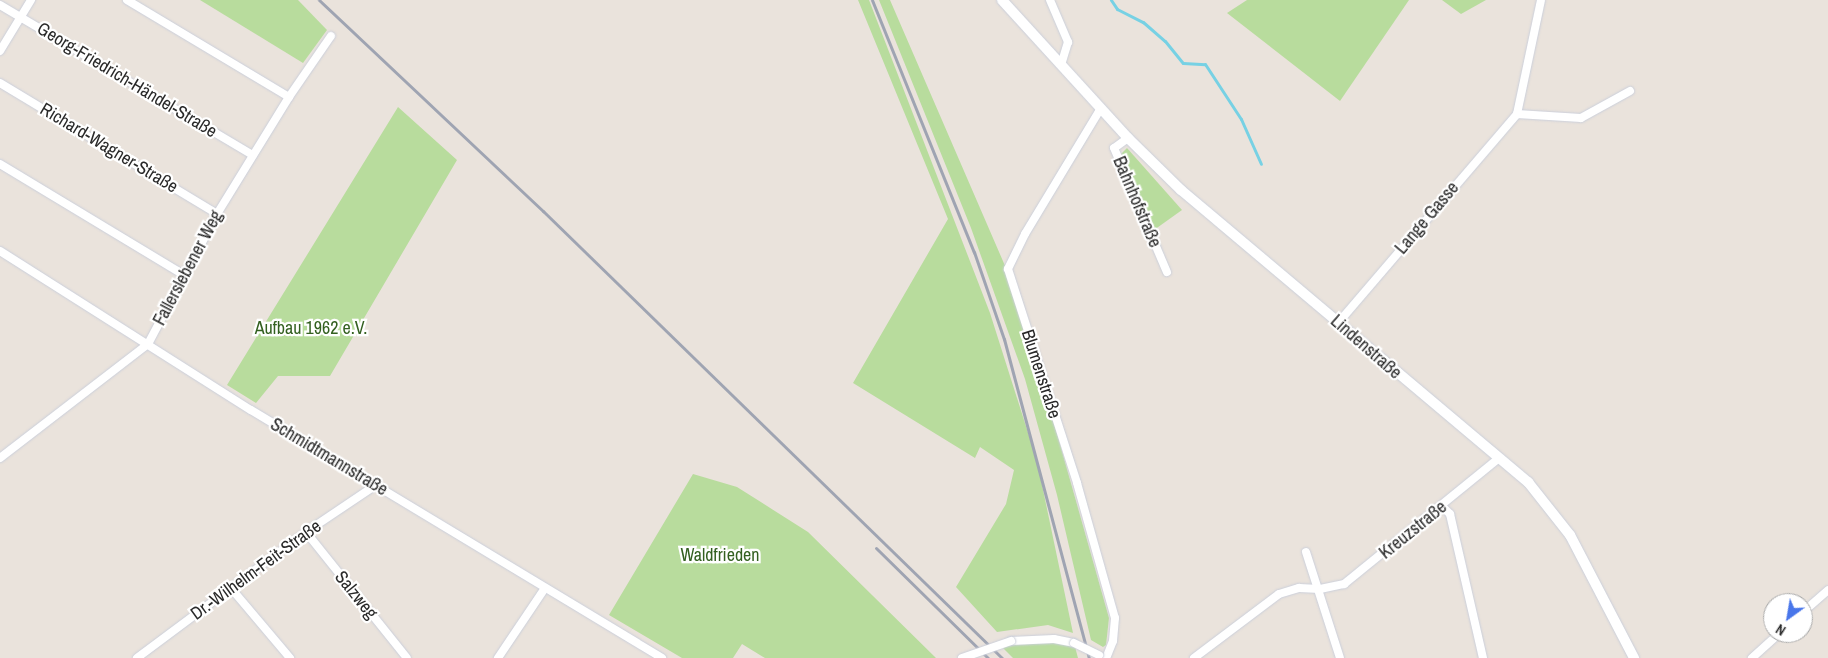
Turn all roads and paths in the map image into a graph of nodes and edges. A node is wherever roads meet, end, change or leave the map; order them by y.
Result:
1 (32, 0) edge
2 (127, 0) edge
3 (1002, 0) edge
4 (1050, 0) edge
5 (1541, 0) edge
6 (0, 5) edge
7 (21, 17) junction
8 (331, 36) dead end
9 (0, 51) edge
10 (1062, 62) junction
11 (0, 83) edge
12 (1630, 91) dead end
13 (289, 97) junction
14 (1101, 108) junction
15 (1517, 114) junction
16 (1128, 138) junction
17 (253, 155) junction
18 (0, 164) edge
19 (217, 214) junction
20 (0, 250) edge
21 (1168, 272) dead end
22 (182, 274) junction
23 (1338, 323) junction
24 (148, 344) junction
25 (0, 458) edge
26 (1499, 458) junction
27 (376, 485) junction
28 (1443, 506) junction
29 (306, 532) junction
30 (1306, 552) dead end
31 (230, 587) junction
32 (545, 588) junction
33 (1320, 589) junction
34 (1828, 590) edge
35 (1813, 603) edge
36 (1769, 643) edge
37 (1103, 657) edge
38 (137, 658) edge
39 (290, 658) edge
40 (407, 658) edge
41 (498, 658) edge
42 (662, 658) edge
43 (962, 658) edge
44 (1194, 658) edge
45 (1340, 658) edge
46 (1483, 658) edge
47 (1634, 658) edge
48 (1752, 658) edge

1 - 7 street
2 - 13 street
3 - 10 street, Lindenstraße
4 - 10 street
5 - 15 street, Lange Gasse
6 - 7 street, Georg-Friedrich-Händel-Straße
7 - 9 street
7 - 17 street, Georg-Friedrich-Händel-Straße
8 - 13 street, Fallerslebener Weg
10 - 14 street, Lindenstraße
11 - 19 street, Richard-Wagner-Straße
12 - 15 street
13 - 17 street, Fallerslebener Weg
14 - 16 street, Lindenstraße
14 - 37 street, Blumenstraße
15 - 23 street, Lange Gasse
16 - 21 street, Bahnhofstraße
16 - 23 street, Lindenstraße
17 - 19 street, Fallerslebener Weg
18 - 22 street
19 - 22 street, Fallerslebener Weg
20 - 24 street, Schmidtmannstraße
22 - 24 street, Fallerslebener Weg
23 - 26 street, Lindenstraße
24 - 25 street, Fallerslebener Weg
24 - 27 street, Schmidtmannstraße
26 - 28 street, Kreuzstraße
26 - 47 street, Lindenstraße
27 - 29 street, Dr.-Wilhelm-Feit-Straße
27 - 32 street, Schmidtmannstraße
28 - 33 street, Kreuzstraße
28 - 46 street
29 - 31 street, Dr.-Wilhelm-Feit-Straße
29 - 40 street, Salzweg
30 - 33 street
31 - 38 street, Dr.-Wilhelm-Feit-Straße
31 - 39 street
32 - 41 street
32 - 42 street, Schmidtmannstraße
33 - 44 street, Kreuzstraße
33 - 45 street
34 - 35 street
36 - 48 street
37 - 43 street, bridge

